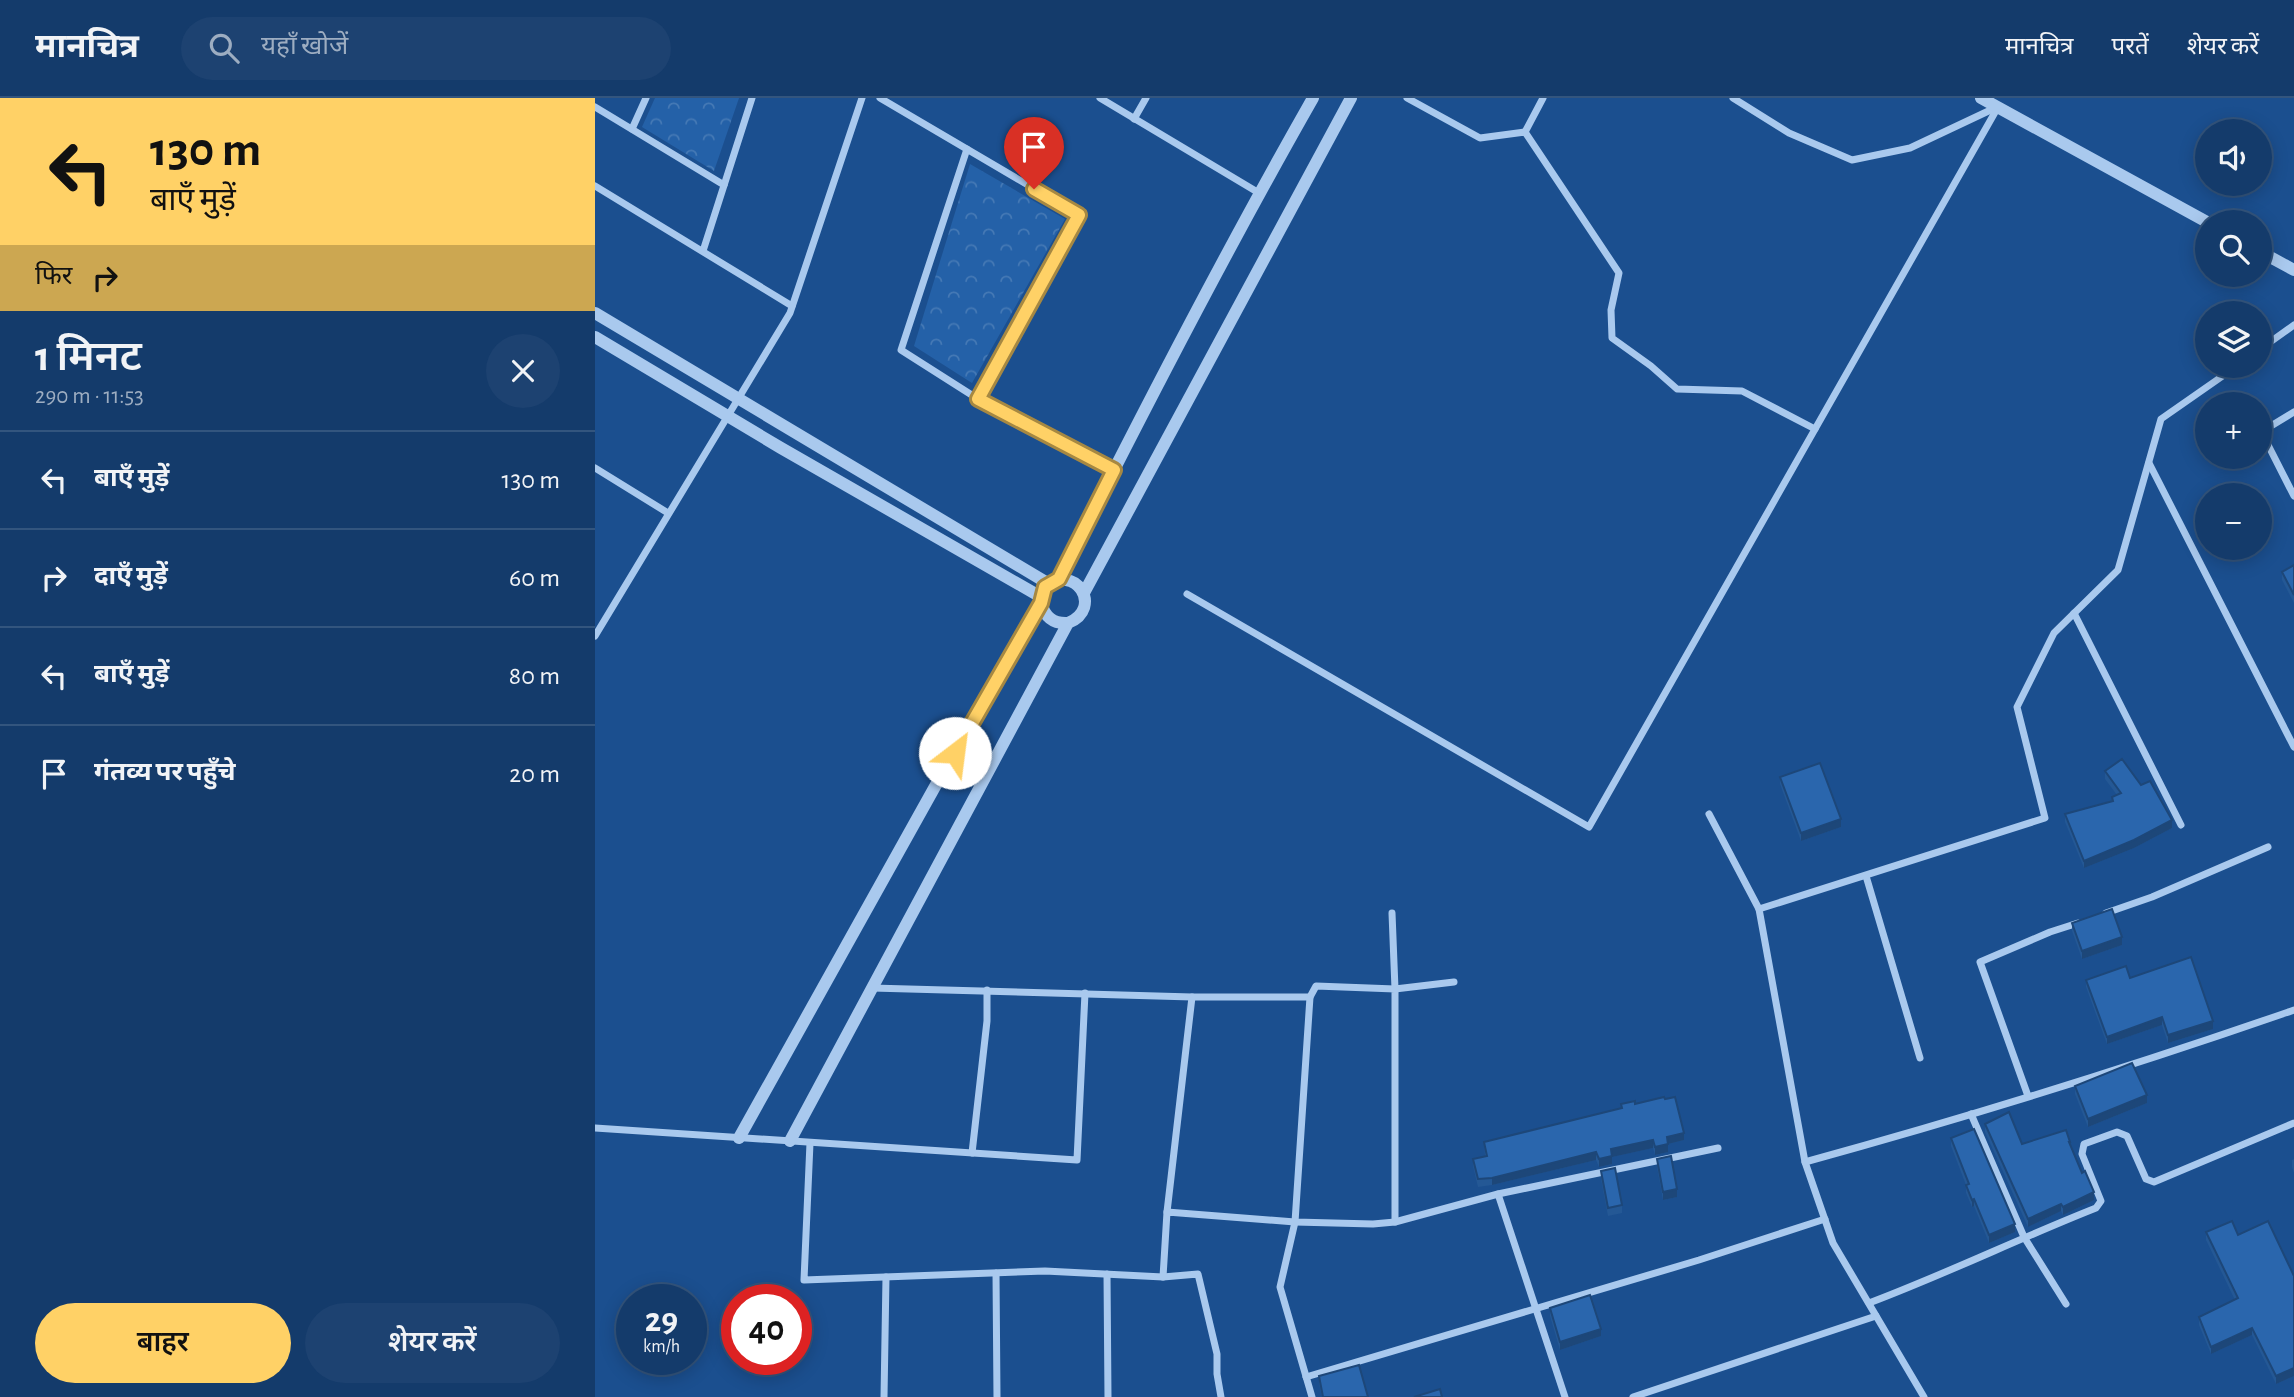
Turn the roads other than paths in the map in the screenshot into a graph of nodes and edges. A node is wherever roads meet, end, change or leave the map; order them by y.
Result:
1 (646, 98) edge
2 (752, 98) edge
3 (862, 98) edge
4 (880, 98) edge
5 (1100, 98) edge
6 (1146, 98) edge
7 (1313, 98) edge
8 (1351, 98) edge
9 (1407, 98) edge
10 (1543, 98) edge
11 (1733, 98) edge
12 (1982, 98) edge
13 (595, 107) edge
14 (1998, 107) junction
15 (1135, 118) junction
16 (632, 129) junction
17 (1525, 132) junction
18 (967, 149) junction
19 (724, 185) junction
20 (595, 186) edge
21 (1259, 193) junction
22 (2195, 215) edge
23 (703, 251) junction
24 (2272, 258) edge
25 (2294, 270) edge
26 (792, 306) junction
27 (595, 313) edge
28 (2294, 325) edge
29 (595, 337) edge
30 (2272, 341) edge
31 (2220, 378) edge
32 (737, 399) junction
33 (978, 399) junction
34 (2294, 412) edge
35 (727, 416) junction
36 (1815, 429) junction
37 (2148, 462) junction
38 (598, 470) edge
39 (1114, 470) junction
40 (595, 480) edge
41 (2294, 496) edge
42 (669, 513) junction
43 (1054, 582) junction
44 (1084, 593) junction
45 (1187, 594) dead end
46 (1041, 600) junction
47 (2074, 613) junction
48 (1068, 623) junction
49 (595, 636) edge
50 (2294, 747) edge
51 (1709, 814) dead end
52 (2182, 825) dead end
53 (2268, 847) dead end
54 (1866, 876) junction
55 (1759, 909) junction
56 (1392, 913) dead end
57 (2101, 915) edge
58 (2089, 919) edge
59 (1454, 982) dead end
60 (871, 988) junction
61 (1395, 989) junction
62 (987, 990) junction
63 (1085, 993) junction
64 (1310, 997) junction
65 (1192, 998) junction
66 (2294, 1010) edge
67 (1920, 1058) dead end
68 (2028, 1096) junction
69 (1971, 1114) junction
70 (2294, 1123) edge
71 (595, 1128) edge
72 (739, 1138) junction
73 (790, 1141) junction
74 (810, 1143) junction
75 (1719, 1148) dead end
76 (972, 1153) junction
77 (1805, 1162) junction
78 (1498, 1194) junction
79 (1167, 1212) junction
80 (1825, 1219) junction
81 (1295, 1222) junction
82 (1395, 1222) junction
83 (2024, 1237) junction
84 (996, 1273) junction
85 (1107, 1274) junction
86 (885, 1277) junction
87 (1163, 1277) junction
88 (1869, 1303) junction
89 (2066, 1304) dead end
90 (1534, 1310) junction
91 (1877, 1316) junction
92 (1306, 1377) junction
93 (884, 1397) edge
94 (997, 1397) edge
95 (1108, 1397) edge
96 (1221, 1397) edge
97 (1312, 1397) edge
98 (1565, 1397) edge
99 (1633, 1397) edge
100 (1924, 1397) edge

1 - 16 street
2 - 19 street
3 - 26 street
4 - 18 street
5 - 15 street
6 - 15 street
7 - 21 street
8 - 44 street
9 - 17 street
10 - 17 street
11 - 14 street
12 - 14 street
13 - 16 street
14 - 22 street
14 - 36 street
15 - 21 street
16 - 19 street
17 - 36 street
18 - 33 street
18 - 33 street
19 - 23 street
20 - 23 street
21 - 39 street
23 - 26 street
24 - 25 street
26 - 32 street
27 - 32 street
28 - 30 street
29 - 35 street
31 - 37 street
32 - 35 street
32 - 43 street
33 - 39 street
34 - 41 street
35 - 42 street
35 - 46 street
36 - 45 street
37 - 47 street
37 - 50 street
38 - 40 street
38 - 42 street
39 - 43 street
42 - 49 street
43 - 44 street
43 - 46 street
44 - 48 street
46 - 48 street
46 - 72 street
47 - 52 street
47 - 54 street
48 - 60 street
51 - 55 street
53 - 57 street
54 - 55 street
54 - 67 street
55 - 77 street
56 - 61 street
58 - 68 street
59 - 61 street
60 - 62 street
60 - 73 street
61 - 64 street
61 - 82 street
62 - 63 street
62 - 76 street
63 - 65 street
63 - 76 street
64 - 65 street
64 - 81 street
65 - 79 street
66 - 68 street
68 - 69 street
69 - 77 street
69 - 83 street
70 - 83 street
71 - 72 street
72 - 73 street
73 - 74 street
74 - 76 street
74 - 86 street
75 - 78 street
77 - 80 street
78 - 82 street
78 - 90 street
79 - 81 street
79 - 87 street
80 - 88 street
80 - 90 street
81 - 82 street
81 - 92 street
83 - 88 street
83 - 89 street
84 - 85 street
84 - 86 street
84 - 94 street
85 - 87 street
85 - 95 street
86 - 93 street
87 - 96 street
88 - 91 street
90 - 92 street
90 - 98 street
91 - 99 street
91 - 100 street
92 - 97 street

